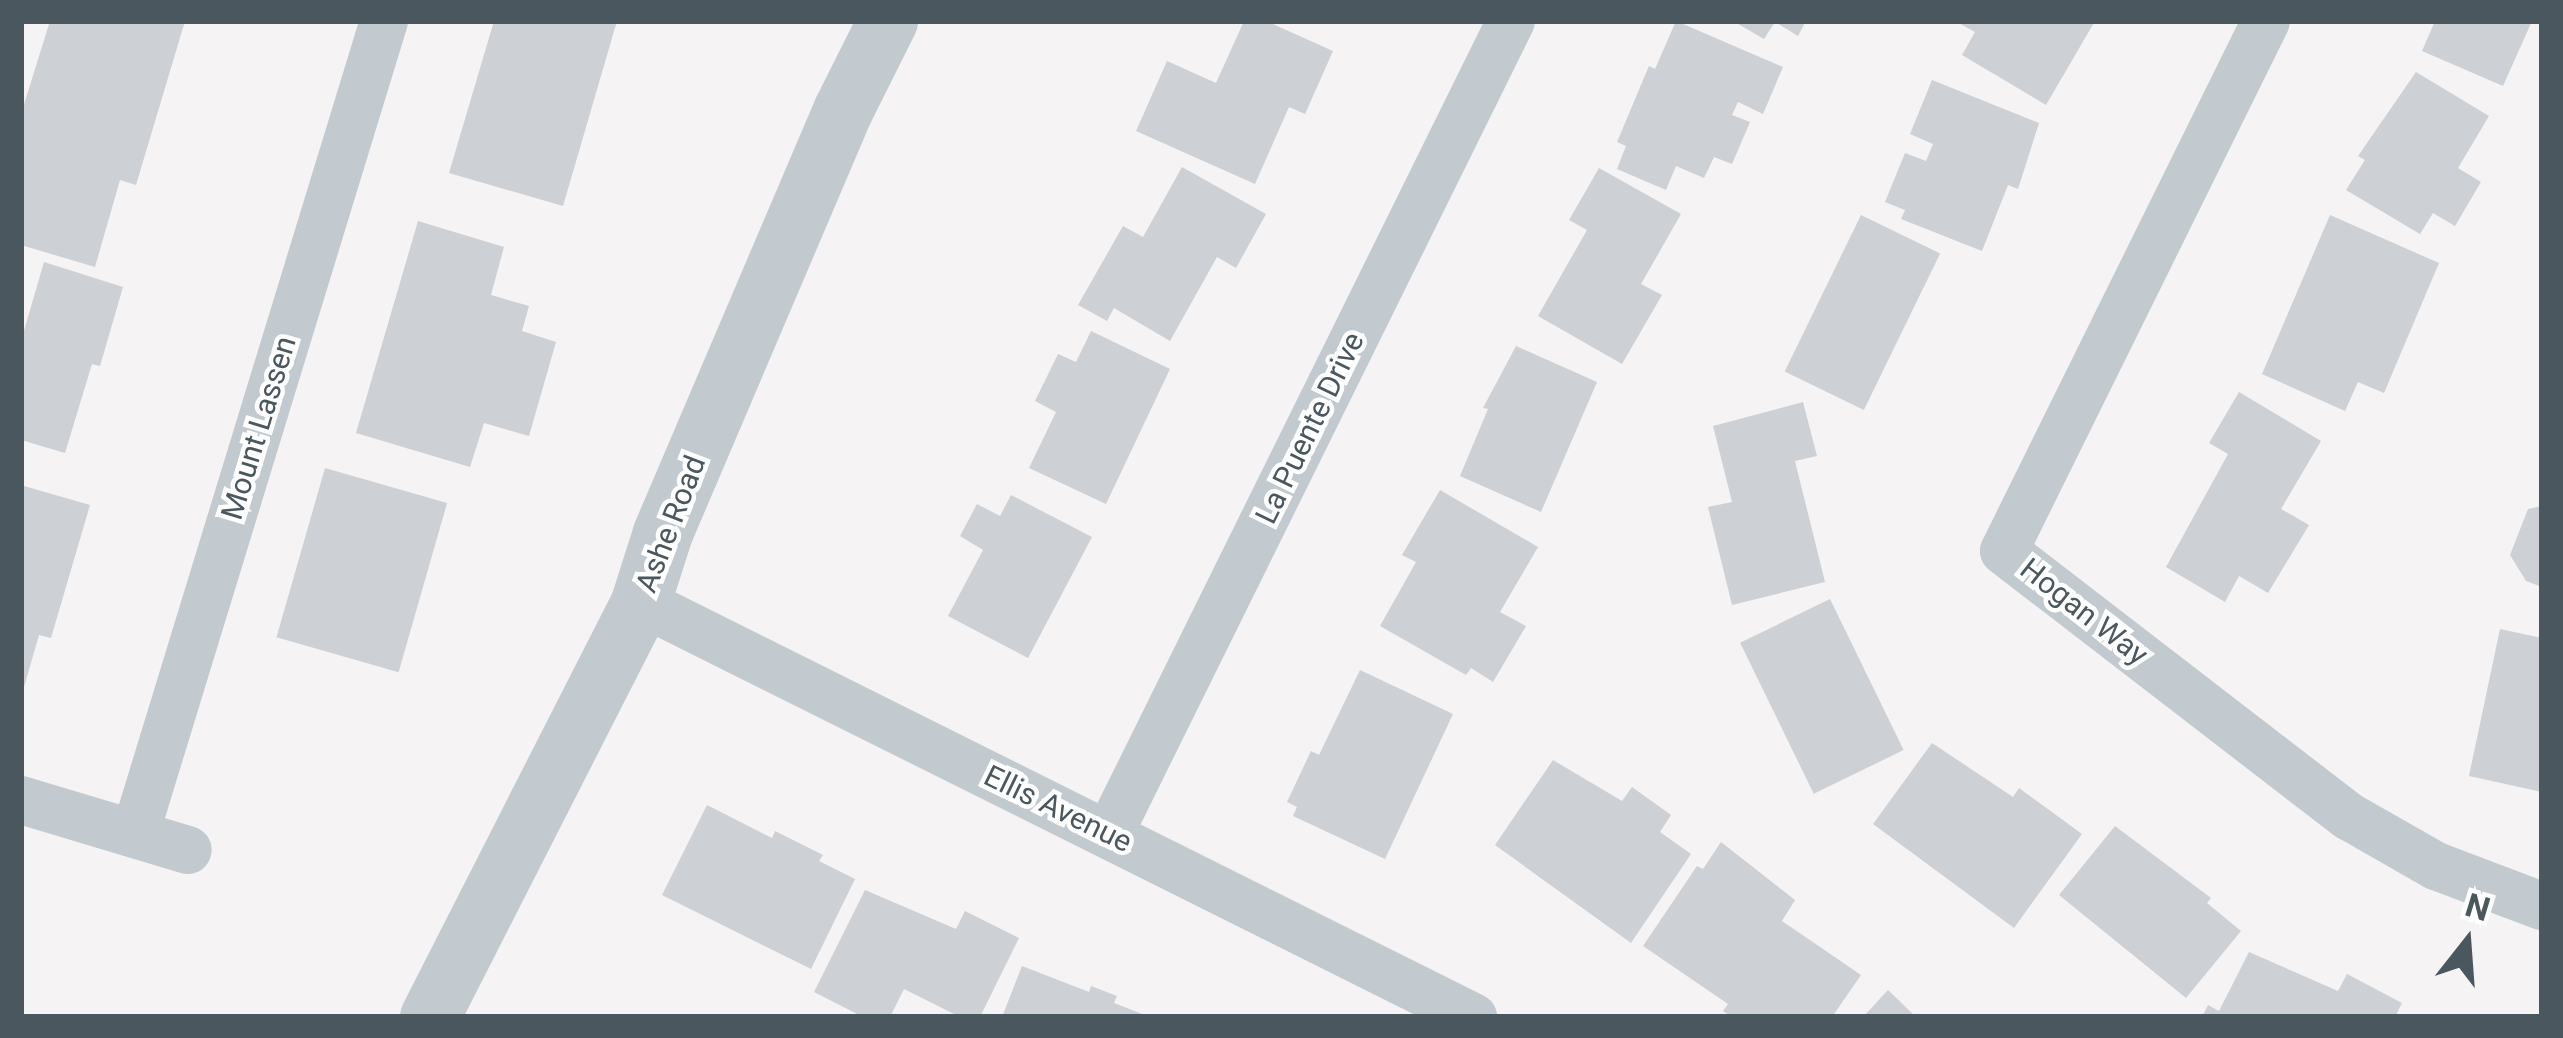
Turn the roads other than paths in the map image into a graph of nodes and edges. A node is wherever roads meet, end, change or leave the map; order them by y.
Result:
1 (384, 21) edge
2 (888, 21) edge
3 (1511, 21) edge
4 (2266, 21) edge
5 (641, 602) junction
6 (21, 800) edge
7 (135, 834) junction
8 (1109, 834) junction
9 (188, 850) dead end
10 (2542, 906) edge
11 (430, 1017) edge
12 (1473, 1017) edge

1 - 7 street, Mount Lassen
2 - 5 street, Ashe Road
3 - 8 street, La Puente Drive
4 - 10 street, Hogan Way
5 - 8 street, Ellis Avenue
5 - 11 street, Ashe Road
6 - 7 street
7 - 9 street
8 - 12 street, Ellis Avenue

